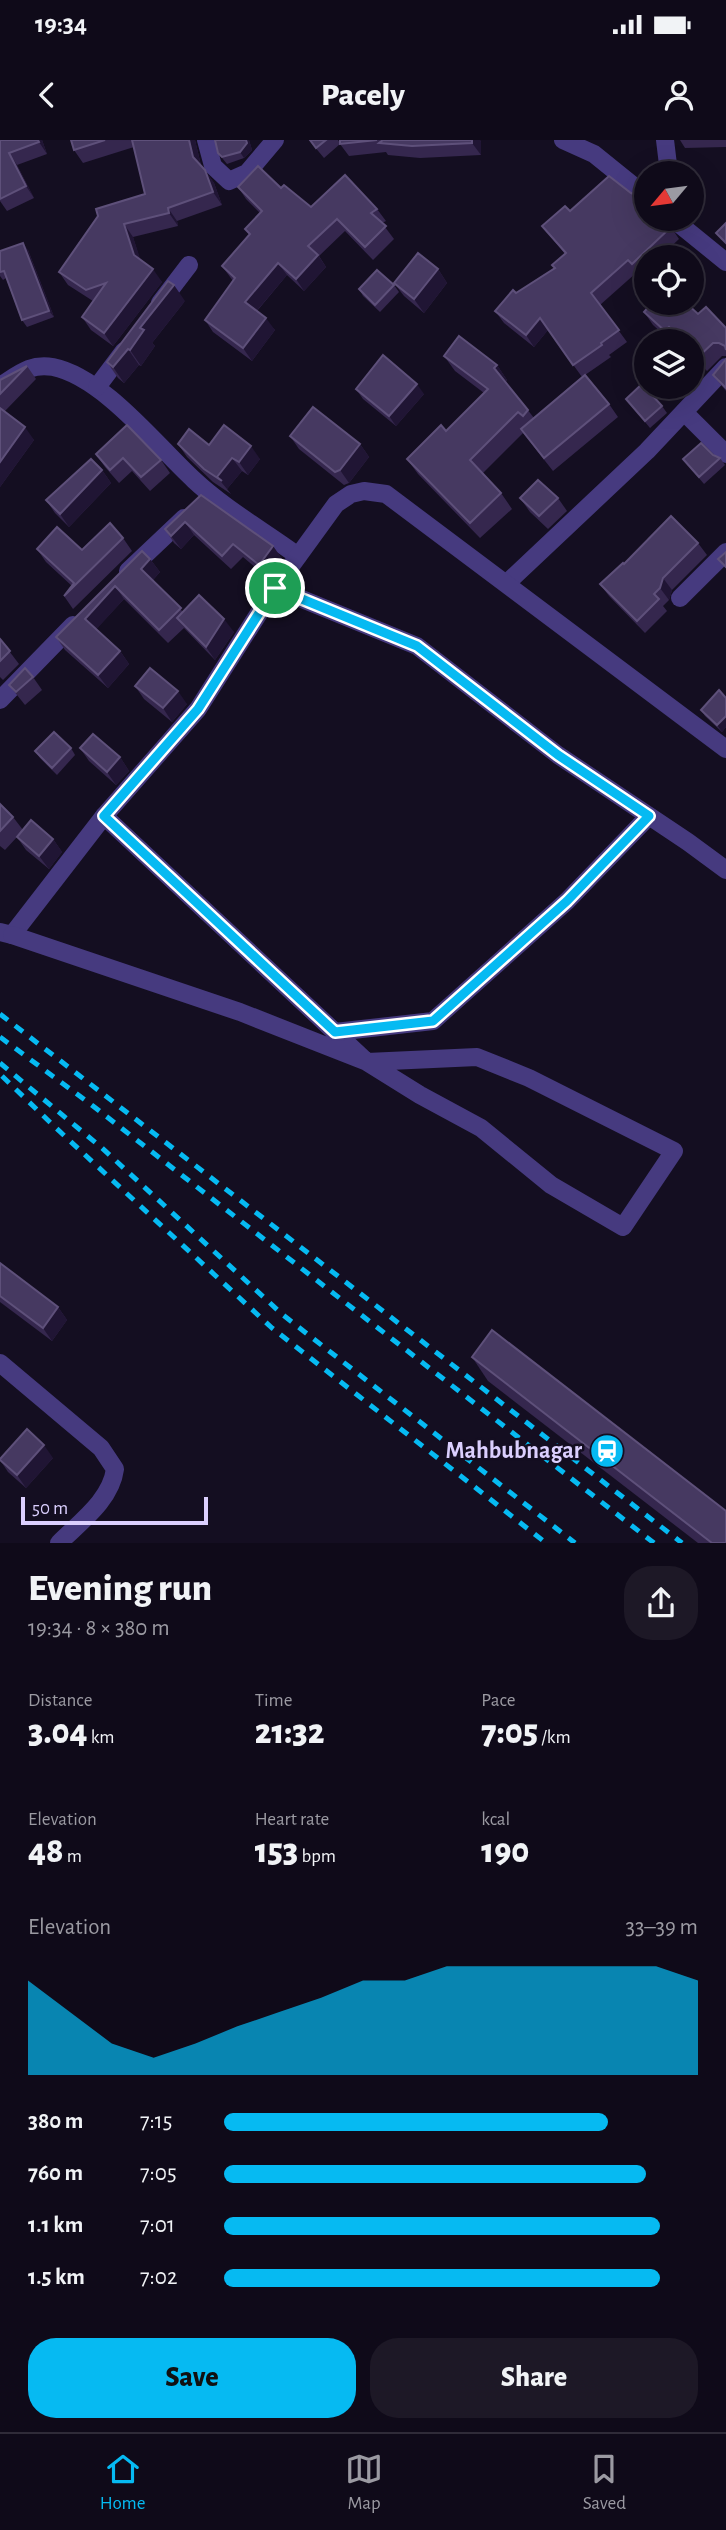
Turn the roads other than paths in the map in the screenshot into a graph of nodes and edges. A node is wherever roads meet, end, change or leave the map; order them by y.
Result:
1 (206, 140) edge
2 (275, 140) edge
3 (564, 140) edge
4 (665, 140) edge
5 (668, 161) edge
6 (634, 186) edge
7 (689, 231) edge
8 (726, 262) edge
9 (189, 265) dead end
10 (726, 367) edge
11 (0, 386) edge
12 (97, 387) junction
13 (684, 412) junction
14 (726, 454) edge
15 (210, 494) junction
16 (726, 552) edge
17 (298, 556) junction
18 (507, 583) junction
19 (111, 587) edge
20 (275, 588) junction
21 (680, 598) dead end
22 (83, 615) edge
23 (0, 700) edge
24 (726, 749) edge
25 (104, 816) junction
26 (649, 816) junction
27 (726, 870) edge
28 (6, 934) edge
29 (335, 1032) junction
30 (367, 1062) junction
31 (0, 1363) edge
32 (59, 1543) edge

1 - 2 street
3 - 6 street
4 - 5 street
7 - 8 street
9 - 12 street
10 - 13 street
11 - 12 street
12 - 15 street
13 - 14 street
13 - 18 street
15 - 17 street
15 - 19 street
16 - 21 street
17 - 18 street
17 - 20 street
18 - 24 street
20 - 25 street
20 - 26 street
22 - 23 street
25 - 28 street
25 - 29 street
26 - 27 street
26 - 29 street
28 - 30 street
29 - 30 street
30 - 30 street
31 - 32 street

